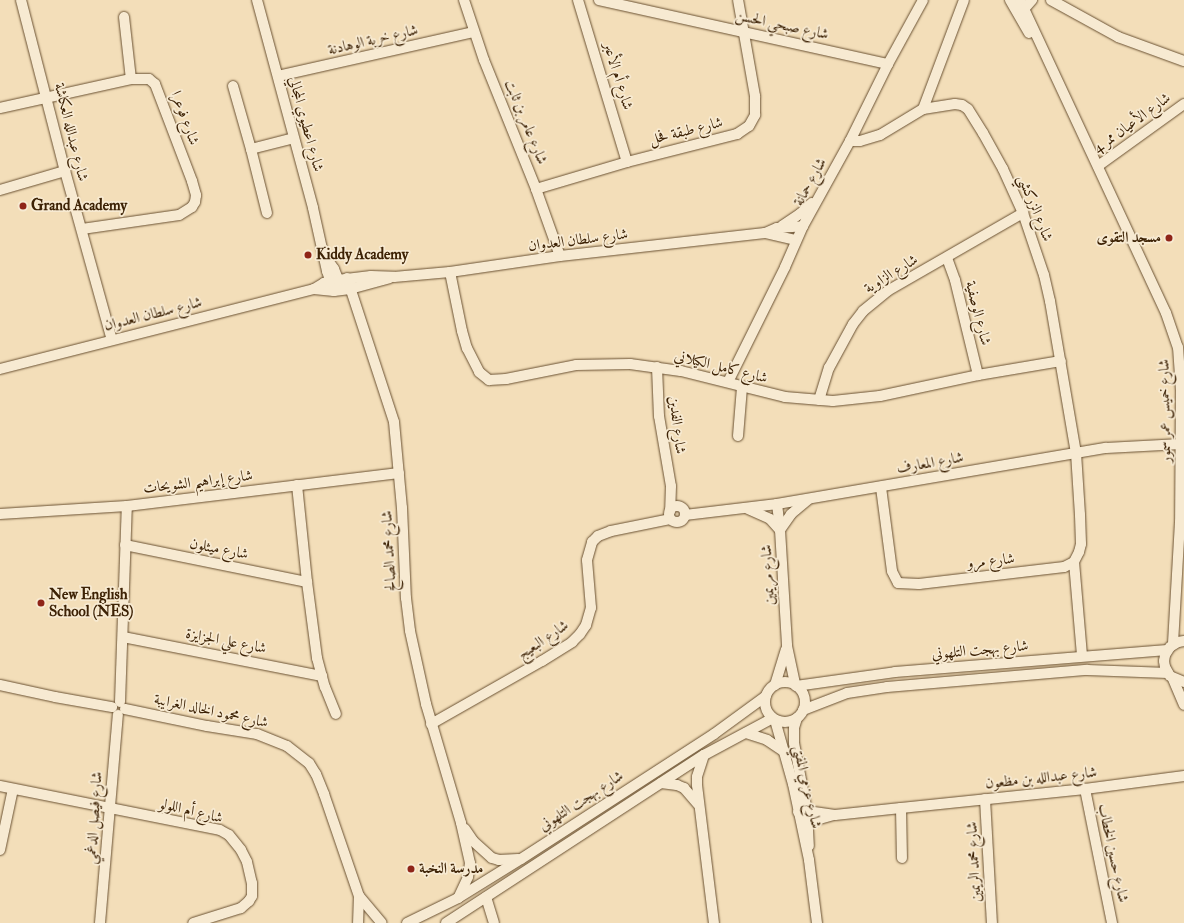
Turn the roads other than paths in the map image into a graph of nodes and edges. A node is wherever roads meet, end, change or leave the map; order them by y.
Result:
1 (21, 0) edge
2 (257, 0) edge
3 (464, 0) edge
4 (578, 0) edge
5 (599, 0) edge
6 (738, 0) edge
7 (923, 0) edge
8 (964, 0) edge
9 (1010, 0) edge
10 (1032, 0) edge
11 (1051, 0) edge
12 (1022, 4) edge
13 (124, 17) dead end
14 (474, 32) junction
15 (744, 32) junction
16 (1184, 61) edge
17 (1047, 62) junction
18 (888, 64) junction
19 (278, 76) junction
20 (131, 79) junction
21 (233, 86) dead end
22 (47, 98) junction
23 (1184, 104) edge
24 (0, 108) edge
25 (923, 109) junction
26 (294, 138) junction
27 (850, 141) junction
28 (251, 149) junction
29 (627, 162) junction
30 (1098, 166) junction
31 (65, 172) junction
32 (536, 189) junction
33 (0, 190) edge
34 (818, 198) junction
35 (267, 213) dead end
36 (1023, 213) junction
37 (803, 226) junction
38 (777, 228) junction
39 (82, 229) junction
40 (765, 234) junction
41 (796, 240) junction
42 (560, 256) junction
43 (948, 258) junction
44 (450, 272) junction
45 (340, 285) junction
46 (112, 340) junction
47 (1061, 361) junction
48 (656, 367) junction
49 (0, 369) edge
50 (978, 375) junction
51 (728, 382) junction
52 (742, 387) junction
53 (819, 400) junction
54 (738, 436) dead end
55 (1181, 444) junction
56 (1076, 453) junction
57 (399, 473) junction
58 (297, 485) junction
59 (671, 486) junction
60 (881, 487) junction
61 (812, 497) junction
62 (777, 504) junction
63 (127, 506) junction
64 (746, 508) junction
65 (684, 512) junction
66 (0, 514) edge
67 (670, 515) junction
68 (1182, 522) edge
69 (780, 530) junction
70 (125, 545) junction
71 (1074, 562) junction
72 (307, 582) junction
73 (124, 637) junction
74 (1184, 641) edge
75 (787, 646) junction
76 (1170, 647) junction
77 (1082, 656) junction
78 (322, 676) junction
79 (1170, 676) junction
80 (1184, 682) edge
81 (0, 685) edge
82 (775, 685) junction
83 (795, 686) junction
84 (766, 696) junction
85 (1184, 705) edge
86 (119, 708) junction
87 (336, 714) dead end
88 (800, 714) junction
89 (774, 719) junction
90 (431, 724) junction
91 (746, 733) junction
92 (785, 752) junction
93 (704, 755) junction
94 (1184, 776) edge
95 (661, 783) junction
96 (0, 786) edge
97 (13, 789) junction
98 (1085, 789) junction
99 (985, 799) junction
100 (698, 804) junction
101 (109, 808) junction
102 (901, 808) junction
103 (803, 811) junction
104 (835, 814) junction
105 (461, 823) junction
106 (805, 824) junction
107 (0, 850) edge
108 (902, 858) dead end
109 (521, 859) junction
110 (359, 896) junction
111 (486, 897) junction
112 (458, 898) junction
113 (100, 923) edge
114 (193, 923) edge
115 (358, 923) edge
116 (382, 923) edge
117 (407, 923) edge
118 (446, 923) edge
119 (494, 923) edge
120 (714, 923) edge
121 (817, 923) edge
122 (992, 923) edge
123 (1112, 923) edge

1 - 22 street, شارع عبدالله العكاشة
2 - 19 street, شارع اعطيوي المجالي
3 - 14 street, شارع عامر بن ثابت
4 - 29 street, شارع أم الأعبر
5 - 15 street, شارع صبحي الحسن
6 - 15 street, شارع طبقة فحل
7 - 18 street, شارع حمانة
8 - 25 street
9 - 17 street, شارع خميس عمر سمور
10 - 12 street
11 - 16 street
12 - 17 street, شارع خميس عمر سمور
13 - 20 street
14 - 19 street, شارع خربة الوهادنة
14 - 32 street, شارع عامر بن ثابت
15 - 18 street, شارع صبحي الحسن
15 - 29 street, شارع طبقة فحل
17 - 30 street, شارع خميس عمر سمور
18 - 27 street, شارع حمانة
19 - 26 street, شارع اعطيوي المجالي
20 - 22 street, شارع فوعرا
20 - 39 street, شارع فوعرا
21 - 28 street
22 - 24 street, شارع فوعرا
22 - 31 street, شارع عبدالله العكاشة
23 - 30 street, شارع الأعيان ممر 4
25 - 27 street, شارع الزركشي
25 - 36 street, شارع الزركشي
26 - 28 street
26 - 45 street, شارع اعطيوي المجالي
27 - 34 street, شارع حمانة
28 - 35 street
29 - 32 street, شارع طبقة فحل
30 - 55 street, شارع خميس عمر سمور
31 - 33 street
31 - 39 street, شارع عبدالله العكاشة
32 - 42 street, شارع عامر بن ثابت
34 - 37 street, شارع حمانة
34 - 38 street
36 - 43 street, شارع الزاوية
36 - 47 street, شارع الزركشي
37 - 38 street, شارع سلطان العدوان
37 - 41 street, شارع حمانة
38 - 40 street, شارع سلطان العدوان
39 - 46 street, شارع عبدالله العكاشة
40 - 41 street, شارع سلطان العدوان
40 - 42 street, شارع سلطان العدوان
41 - 51 street, شارع حمانة
42 - 44 street, شارع سلطان العدوان
43 - 50 street, شارع الوصفية
43 - 53 street, شارع الزاوية
44 - 45 street, شارع سلطان العدوان
44 - 48 street, شارع كامل الكيلاني
45 - 46 street, شارع سلطان العدوان
45 - 57 street, شارع محمد الصالح
46 - 49 street, شارع سلطان العدوان
47 - 50 street, شارع كامل الكيلاني
47 - 56 street, شارع الزركشي
48 - 51 street, شارع كامل الكيلاني
48 - 59 street, شارع الفدين
50 - 53 street, شارع كامل الكيلاني
51 - 52 street, شارع كامل الكيلاني
52 - 53 street, شارع كامل الكيلاني
52 - 54 street
55 - 56 street, شارع المعارف
55 - 68 street, شارع خميس عمر سمور
56 - 60 street, شارع المعارف
56 - 71 street
57 - 58 street, شارع إبراهيم الشويحات
57 - 90 street, شارع محمد الصالح
58 - 63 street, شارع إبراهيم الشويحات
58 - 72 street
59 - 65 street, شارع الفدين
59 - 67 street, شارع الفدين
60 - 61 street, شارع المعارف
60 - 71 street, شارع مرو
61 - 62 street, شارع المعارف
61 - 69 street
62 - 64 street, شارع المعارف
62 - 69 street, شارع مريمين
63 - 66 street, شارع إبراهيم الشويحات
63 - 70 street, شارع فيصل الدغمي
64 - 65 street, شارع المعارف
64 - 69 street
65 - 67 street
65 - 67 street
67 - 90 street, شارع البعيج
68 - 76 street, شارع خميس عمر سمور
69 - 75 street, شارع مريمين
70 - 72 street, شارع ميثلون
70 - 73 street, شارع فيصل الدغمي
71 - 77 street
72 - 78 street
73 - 78 street, شارع علي الجزايزة
73 - 86 street, شارع فيصل الدغمي
74 - 76 street, شارع بهجت التلهوني
75 - 82 street, شارع مريمين
75 - 83 street, شارع مريمين
76 - 77 street, شارع بهجت التلهوني
76 - 79 street, شارع خميس عمر سمور
77 - 83 street, شارع بهجت التلهوني
78 - 87 street
79 - 80 street, شارع بهجت التلهوني
79 - 85 street, شارع خميس عمر سمور
79 - 88 street, شارع بهجت التلهوني
81 - 86 street, شارع محمود الخالد الغرايبة
82 - 83 street
82 - 84 street
83 - 88 street
84 - 89 street
84 - 109 street, شارع بهجت التلهوني
86 - 101 street, شارع فيصل الدغمي
86 - 110 street, شارع محمود الخالد الغرايبة
88 - 89 street
88 - 103 street, شارع عزمي المفتي
89 - 91 street, شارع بهجت التلهوني
89 - 92 street, شارع عزمي المفتي
90 - 105 street, شارع محمد الصالح
91 - 92 street
91 - 93 street, شارع بهجت التلهوني
92 - 103 street, شارع عزمي المفتي
93 - 95 street, شارع بهجت التلهوني
93 - 100 street
94 - 98 street, شارع عبدالله بن مظعون
95 - 100 street
95 - 111 street, شارع بهجت التلهوني
96 - 97 street
97 - 101 street
97 - 107 street
98 - 99 street, شارع عبدالله بن مظعون
98 - 123 street, شارع حسين الخطاب
99 - 102 street, شارع عبدالله بن مظعون
99 - 122 street, شارع محمد الريمين
100 - 120 street
101 - 113 street, شارع فيصل الدغمي
101 - 114 street, شارع أم اللولو
102 - 104 street, شارع عبدالله بن مظعون
102 - 108 street
103 - 104 street, شارع عبدالله بن مظعون
103 - 106 street, شارع عزمي المفتي
104 - 106 street, شارع عبدالله بن مظعون
105 - 109 street, شارع محمد الصالح
105 - 112 street, شارع محمد الصالح
106 - 121 street, شارع عزمي المفتي
109 - 112 street, شارع بهجت التلهوني
110 - 115 street, شارع محمود الخالد الغرايبة
110 - 116 street, شارع محمود الخالد الغرايبة
111 - 118 street, شارع بهجت التلهوني
111 - 119 street
112 - 117 street, شارع بهجت التلهوني

